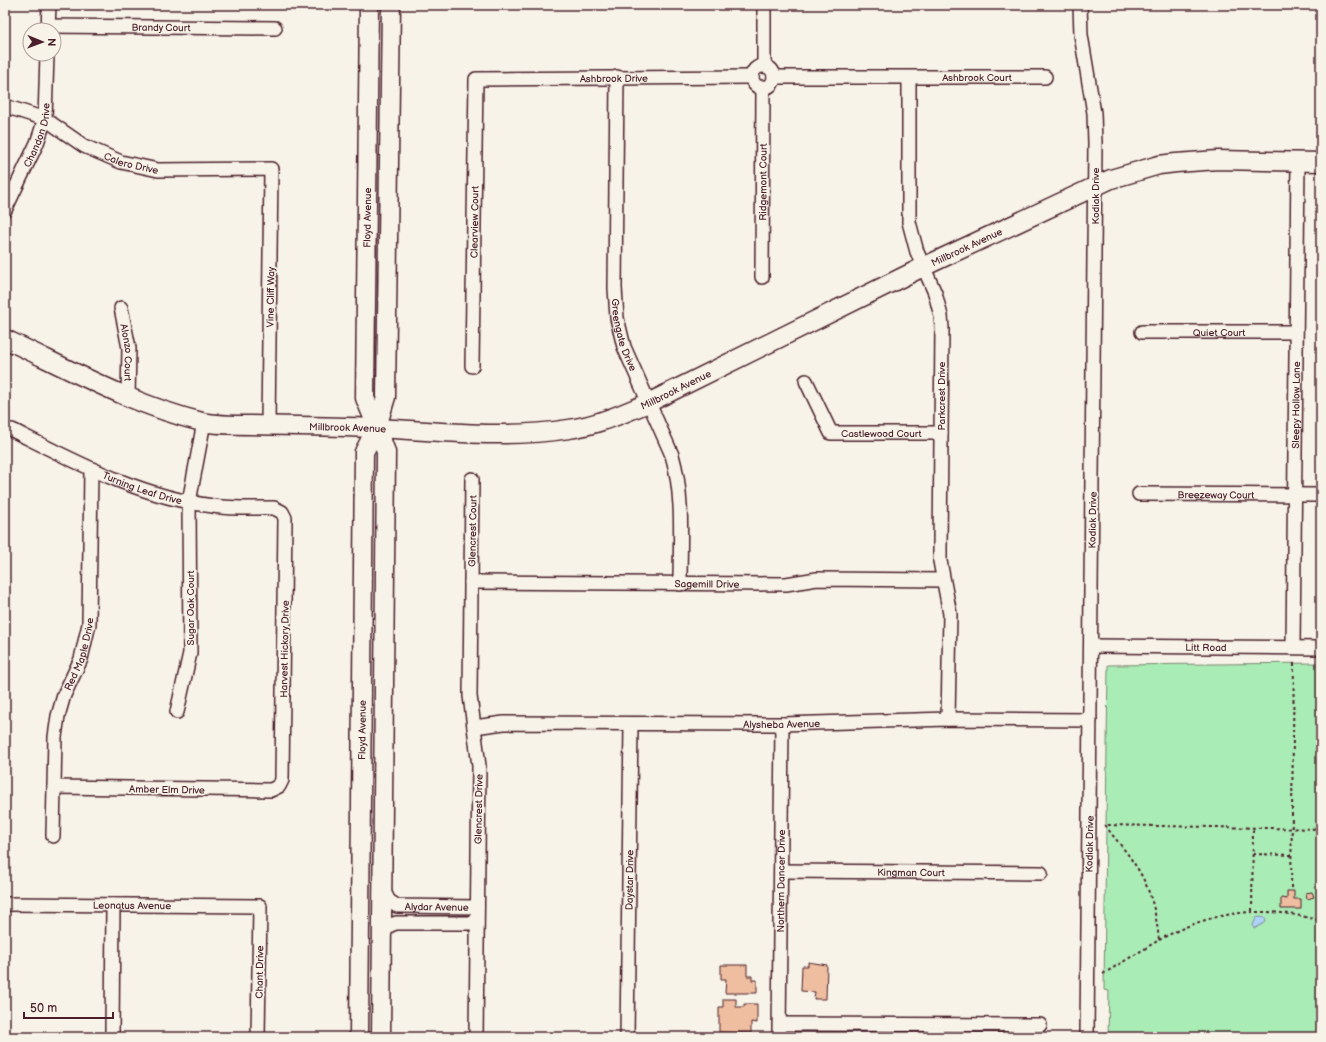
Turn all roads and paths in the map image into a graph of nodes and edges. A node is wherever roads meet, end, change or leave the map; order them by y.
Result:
1 (49, 5) edge
2 (369, 5) edge
3 (391, 5) edge
4 (764, 5) edge
5 (1080, 5) edge
6 (48, 22) edge
7 (62, 28) edge
8 (275, 28) dead end
9 (47, 62) edge
10 (764, 66) junction
11 (616, 77) junction
12 (752, 77) junction
13 (774, 77) junction
14 (1044, 77) dead end
15 (476, 78) joint
16 (909, 78) junction
17 (763, 87) junction
18 (5, 106) edge
19 (45, 119) junction
20 (1298, 162) junction
21 (1321, 162) edge
22 (271, 169) joint
23 (1094, 188) junction
24 (5, 210) edge
25 (923, 267) junction
26 (762, 277) dead end
27 (121, 308) dead end
28 (1142, 332) dead end
29 (1296, 332) junction
30 (5, 339) edge
31 (472, 366) dead end
32 (806, 381) dead end
33 (128, 397) junction
34 (648, 403) junction
35 (204, 422) junction
36 (268, 426) junction
37 (377, 427) junction
38 (12, 430) dead end
39 (941, 433) junction
40 (92, 469) junction
41 (472, 479) dead end
42 (1138, 494) dead end
43 (1294, 495) junction
44 (1321, 495) edge
45 (189, 502) junction
46 (282, 512) joint
47 (943, 580) junction
48 (471, 582) junction
49 (680, 584) junction
50 (1091, 646) junction
51 (1293, 648) junction
52 (1321, 648) edge
53 (1294, 662) dead end
54 (177, 712) dead end
55 (948, 719) junction
56 (1090, 720) junction
57 (631, 724) junction
58 (782, 724) junction
59 (474, 727) junction
60 (279, 786) joint
61 (54, 787) junction
62 (1254, 828) junction
63 (1291, 828) junction
64 (1321, 829) edge
65 (53, 836) dead end
66 (1253, 854) junction
67 (1291, 855) junction
68 (781, 871) junction
69 (1040, 873) dead end
70 (382, 887) junction
71 (1291, 888) dead end
72 (5, 904) edge
73 (113, 905) junction
74 (260, 906) joint
75 (477, 907) junction
76 (1252, 912) junction
77 (1321, 921) edge
78 (477, 923) junction
79 (382, 938) junction
80 (1159, 940) junction
81 (1103, 974) dead end
82 (780, 1024) junction
83 (1040, 1025) dead end
84 (112, 1037) edge
85 (258, 1037) edge
86 (359, 1037) edge
87 (381, 1037) edge
88 (476, 1037) edge
89 (627, 1037) edge
90 (779, 1037) edge
91 (1087, 1037) edge

1 - 6 street
2 - 37 street, Floyd Avenue
3 - 37 street, Floyd Avenue
4 - 10 street
5 - 23 street, Kodiak Drive
7 - 8 street, Brandy Court
9 - 19 street, Chandon Drive
10 - 12 street
10 - 13 street
11 - 12 street, Ashbrook Drive
11 - 15 street, Ashbrook Drive
11 - 34 street, Greengate Drive
12 - 17 street
13 - 16 street
13 - 17 street
14 - 16 street, Ashbrook Court
15 - 31 street, Clearview Court
16 - 25 street, Parkcrest Drive
17 - 26 street, Ridgemont Court
18 - 19 street, Calero Drive
19 - 22 street, Calero Drive
19 - 24 street, Chandon Drive
20 - 21 street, Millbrook Avenue
20 - 23 street, Millbrook Avenue
20 - 29 street, Sleepy Hollow Lane
22 - 36 street, Vine Cliff Way
23 - 25 street, Millbrook Avenue
23 - 50 street, Kodiak Drive
25 - 34 street, Millbrook Avenue
25 - 39 street, Parkcrest Drive
27 - 33 street, Alonzo Court
28 - 29 street, Quiet Court
29 - 43 street, Sleepy Hollow Lane
30 - 33 street, Millbrook Avenue
32 - 39 street, Castlewood Court
33 - 35 street, Millbrook Avenue
34 - 37 street, Millbrook Avenue
34 - 49 street, Greengate Drive
35 - 36 street, Millbrook Avenue
35 - 45 street, Sugar Oak Court
36 - 37 street, Millbrook Avenue
37 - 70 street, Floyd Avenue
37 - 86 street, Floyd Avenue
38 - 40 street, Turning Leaf Drive
39 - 47 street, Parkcrest Drive
40 - 45 street, Turning Leaf Drive
40 - 61 street, Red Maple Drive
41 - 48 street, Glencrest Court
42 - 43 street, Breezeway Court
43 - 44 street, Breezeway Court
43 - 51 street, Sleepy Hollow Lane
45 - 46 street, Turning Leaf Drive
45 - 54 street, Sugar Oak Court
46 - 60 street, Harvest Hickory Drive
47 - 49 street, Sagemill Drive
47 - 55 street, Parkcrest Drive
48 - 49 street, Sagemill Drive
48 - 59 street, Glencrest Drive
50 - 51 street, Litt Road
50 - 56 street, Kodiak Drive
51 - 52 street, Litt Road
53 - 63 path
55 - 56 street, Alysheba Avenue
55 - 58 street, Alysheba Avenue
56 - 91 street, Kodiak Drive
57 - 58 street, Alysheba Avenue
57 - 59 street, Alysheba Avenue
57 - 89 street, Daystar Drive
58 - 68 street, Northern Dancer Drive
59 - 75 street, Glencrest Drive
60 - 61 street, Amber Elm Drive
61 - 65 street, Red Maple Drive
62 - 63 path
62 - 66 path
62 - 80 path
63 - 64 path
63 - 67 path
66 - 67 path
66 - 76 path
67 - 71 path
68 - 69 street, Kingman Court
68 - 82 street, Northern Dancer Drive
70 - 75 street, Alydar Avenue
70 - 79 street, Floyd Avenue
72 - 73 street, Leonatus Avenue
73 - 74 street, Leonatus Avenue
73 - 84 street
74 - 85 street, Chant Drive
75 - 78 street, Glencrest Drive
76 - 77 path
76 - 80 path
78 - 79 street, Alydar Avenue
78 - 88 street, Glencrest Drive
79 - 87 street, Floyd Avenue
80 - 81 path
82 - 83 street
82 - 90 street, Northern Dancer Drive

